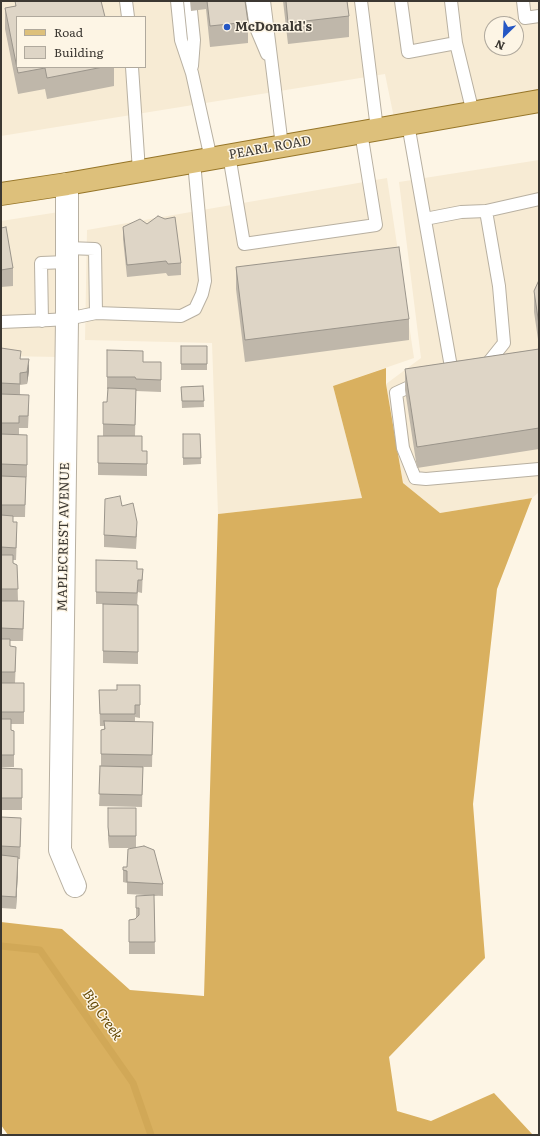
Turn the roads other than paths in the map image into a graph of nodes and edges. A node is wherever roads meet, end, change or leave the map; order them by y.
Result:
1 (126, 1) edge
2 (177, 1) edge
3 (190, 1) edge
4 (252, 1) edge
5 (264, 1) edge
6 (361, 1) edge
7 (401, 1) edge
8 (451, 1) edge
9 (523, 1) edge
10 (128, 16) edge
11 (539, 16) edge
12 (456, 43) junction
13 (273, 66) junction
14 (132, 68) edge
15 (192, 73) junction
16 (539, 101) edge
17 (472, 113) junction
18 (408, 124) junction
19 (369, 131) junction
20 (282, 146) junction
21 (211, 159) junction
22 (138, 171) junction
23 (66, 184) junction
24 (1, 194) edge
25 (539, 199) edge
26 (486, 210) junction
27 (425, 219) junction
28 (67, 255) junction
29 (96, 313) junction
30 (67, 318) junction
31 (42, 320) junction
32 (1, 322) edge
33 (451, 367) junction
34 (539, 469) edge
35 (75, 886) dead end

1 - 10 lane
2 - 15 lane
3 - 15 lane
4 - 13 lane
5 - 13 lane
6 - 19 lane
7 - 12 lane
8 - 12 lane
9 - 11 lane
12 - 17 lane
13 - 20 lane
14 - 22 lane
15 - 21 lane
16 - 17 main road, PEARL ROAD
17 - 18 main road, PEARL ROAD
18 - 19 main road, PEARL ROAD
18 - 27 lane
19 - 20 main road, PEARL ROAD
19 - 21 lane
20 - 21 main road, PEARL ROAD
21 - 22 main road, PEARL ROAD
21 - 29 lane
22 - 23 main road, PEARL ROAD
23 - 24 main road, PEARL ROAD
23 - 28 street, MAPLECREST AVENUE
25 - 26 lane
26 - 27 lane
26 - 33 lane
27 - 33 lane
28 - 29 lane
28 - 30 street, MAPLECREST AVENUE
28 - 31 lane
29 - 30 lane
30 - 31 lane
30 - 35 street, MAPLECREST AVENUE
31 - 32 lane
33 - 34 lane

